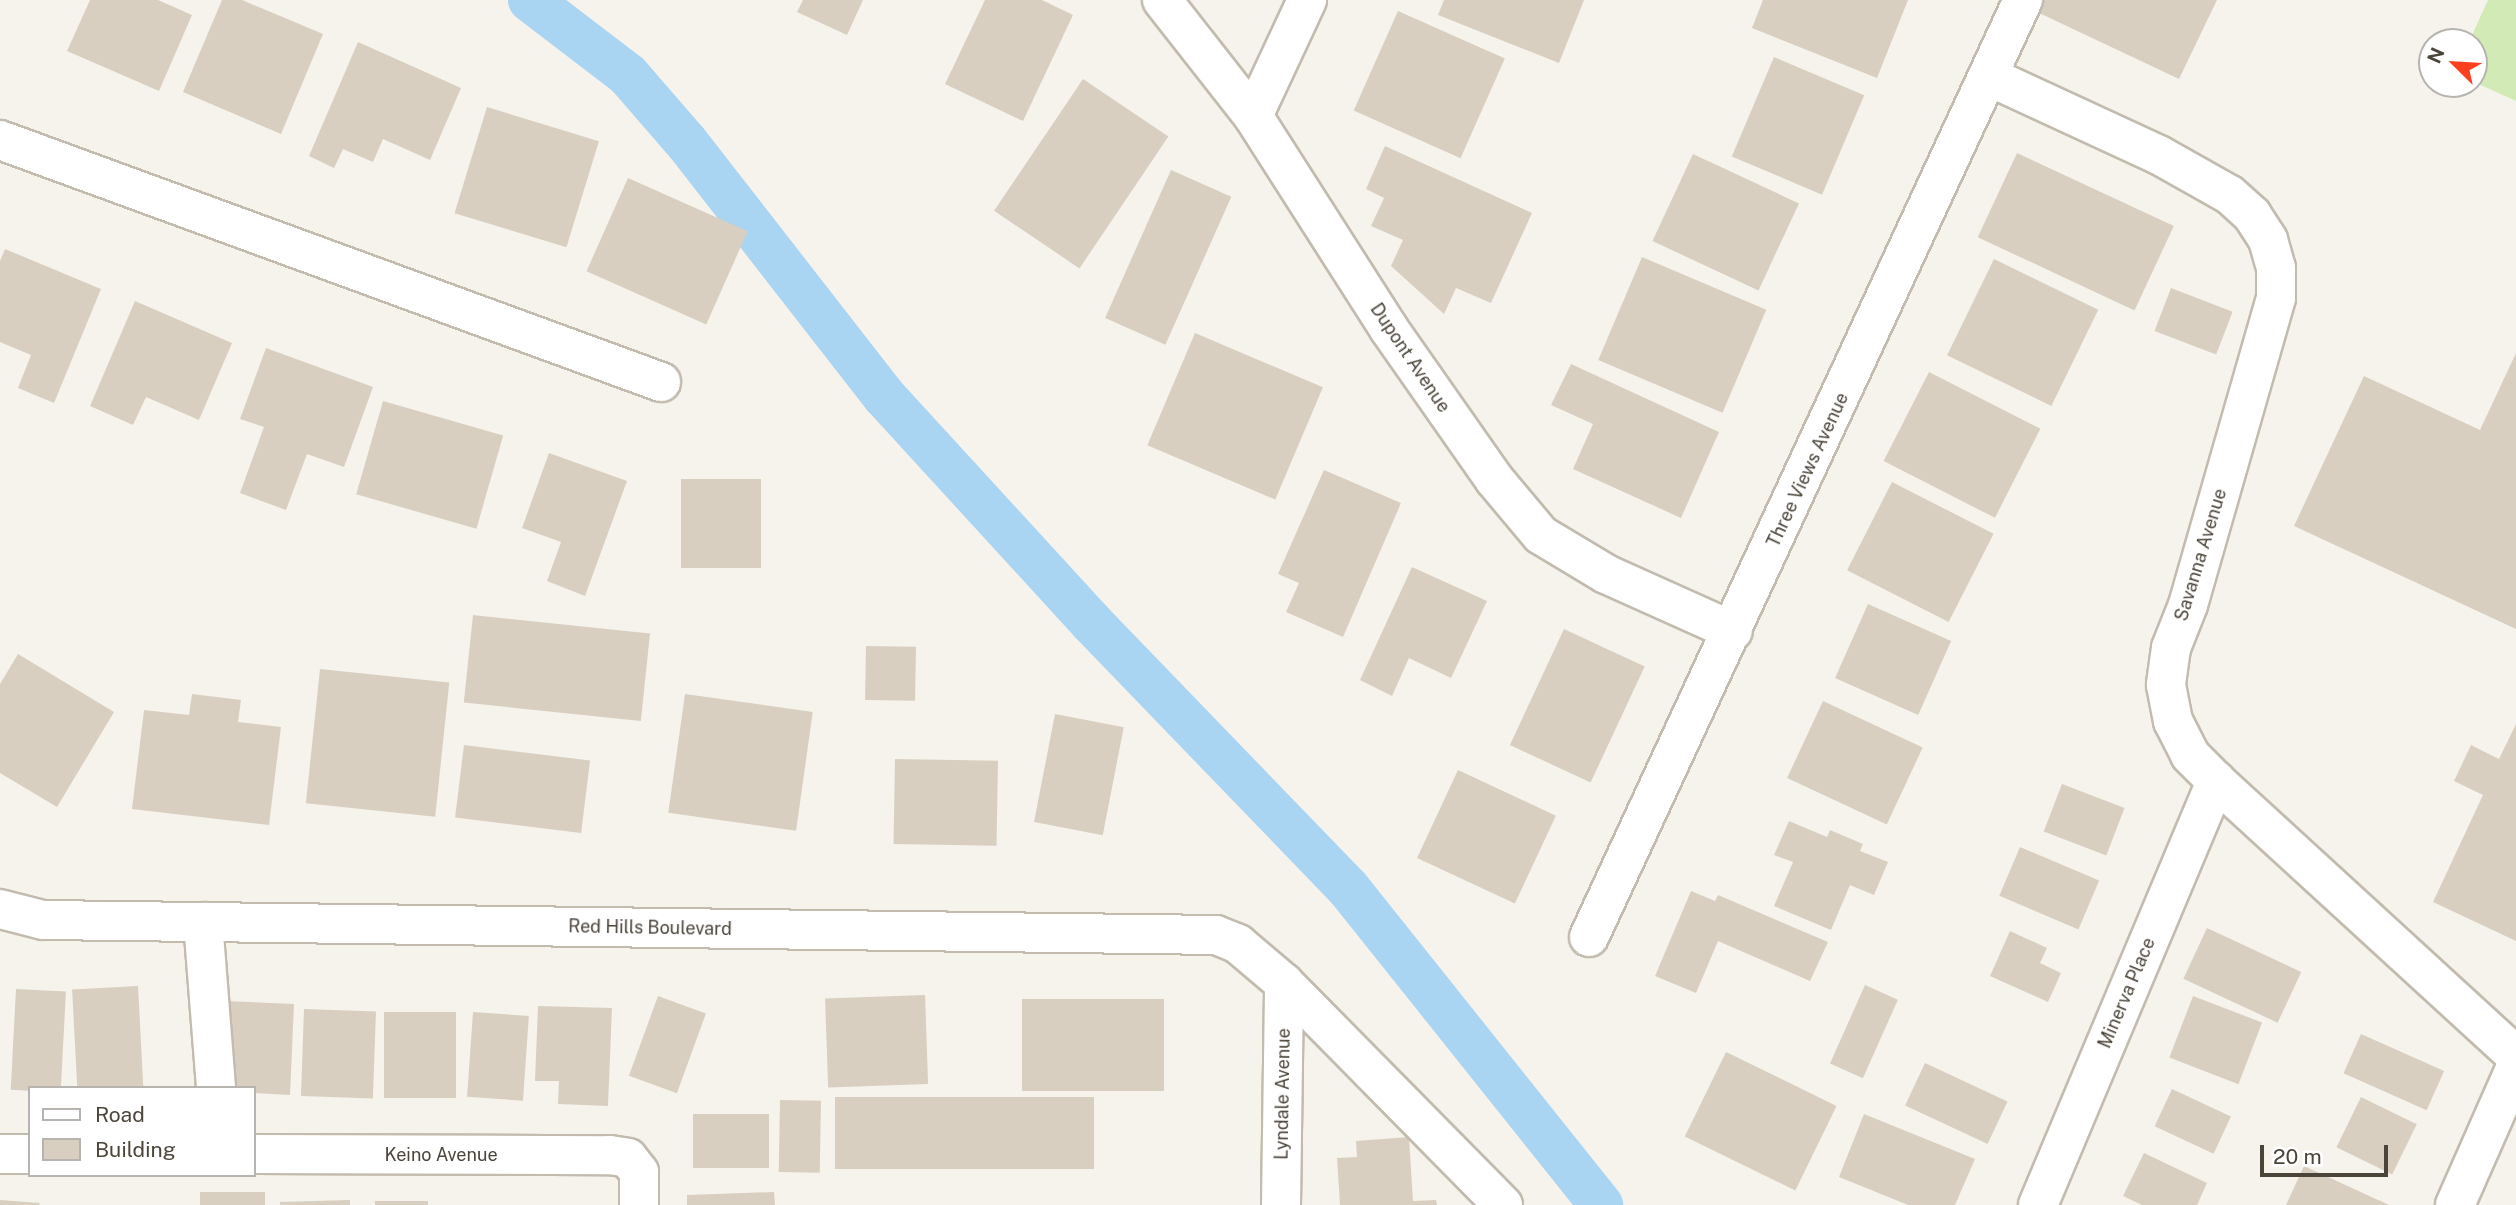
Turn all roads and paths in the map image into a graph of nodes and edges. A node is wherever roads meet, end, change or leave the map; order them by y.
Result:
1 (1162, 0) edge
2 (1307, 0) edge
3 (2023, 0) edge
4 (1990, 77) junction
5 (1253, 116) junction
6 (0, 141) edge
7 (661, 382) dead end
8 (1733, 631) junction
9 (2216, 781) junction
10 (0, 909) edge
11 (203, 922) junction
12 (1589, 937) dead end
13 (1284, 983) junction
14 (2516, 1056) edge
15 (2516, 1067) edge
16 (216, 1086) edge
17 (0, 1154) edge
18 (28, 1154) edge
19 (256, 1154) edge
20 (639, 1205) edge
21 (1281, 1205) edge
22 (1503, 1205) edge
23 (2038, 1205) edge
24 (2455, 1205) edge

1 - 5 street, Dupont Avenue
2 - 5 street
3 - 4 street, Three Views Avenue
4 - 8 street, Three Views Avenue
4 - 9 street, Savanna Avenue
5 - 8 street, Dupont Avenue
6 - 7 street
8 - 12 street, Three Views Avenue
9 - 14 street, Savanna Avenue
9 - 23 street, Minerva Place
10 - 11 street, Red Hills Boulevard
11 - 13 street, Red Hills Boulevard
11 - 16 street
13 - 21 street, Lyndale Avenue
13 - 22 street, Red Hills Boulevard
15 - 24 street
17 - 18 street
19 - 20 street, Keino Avenue

